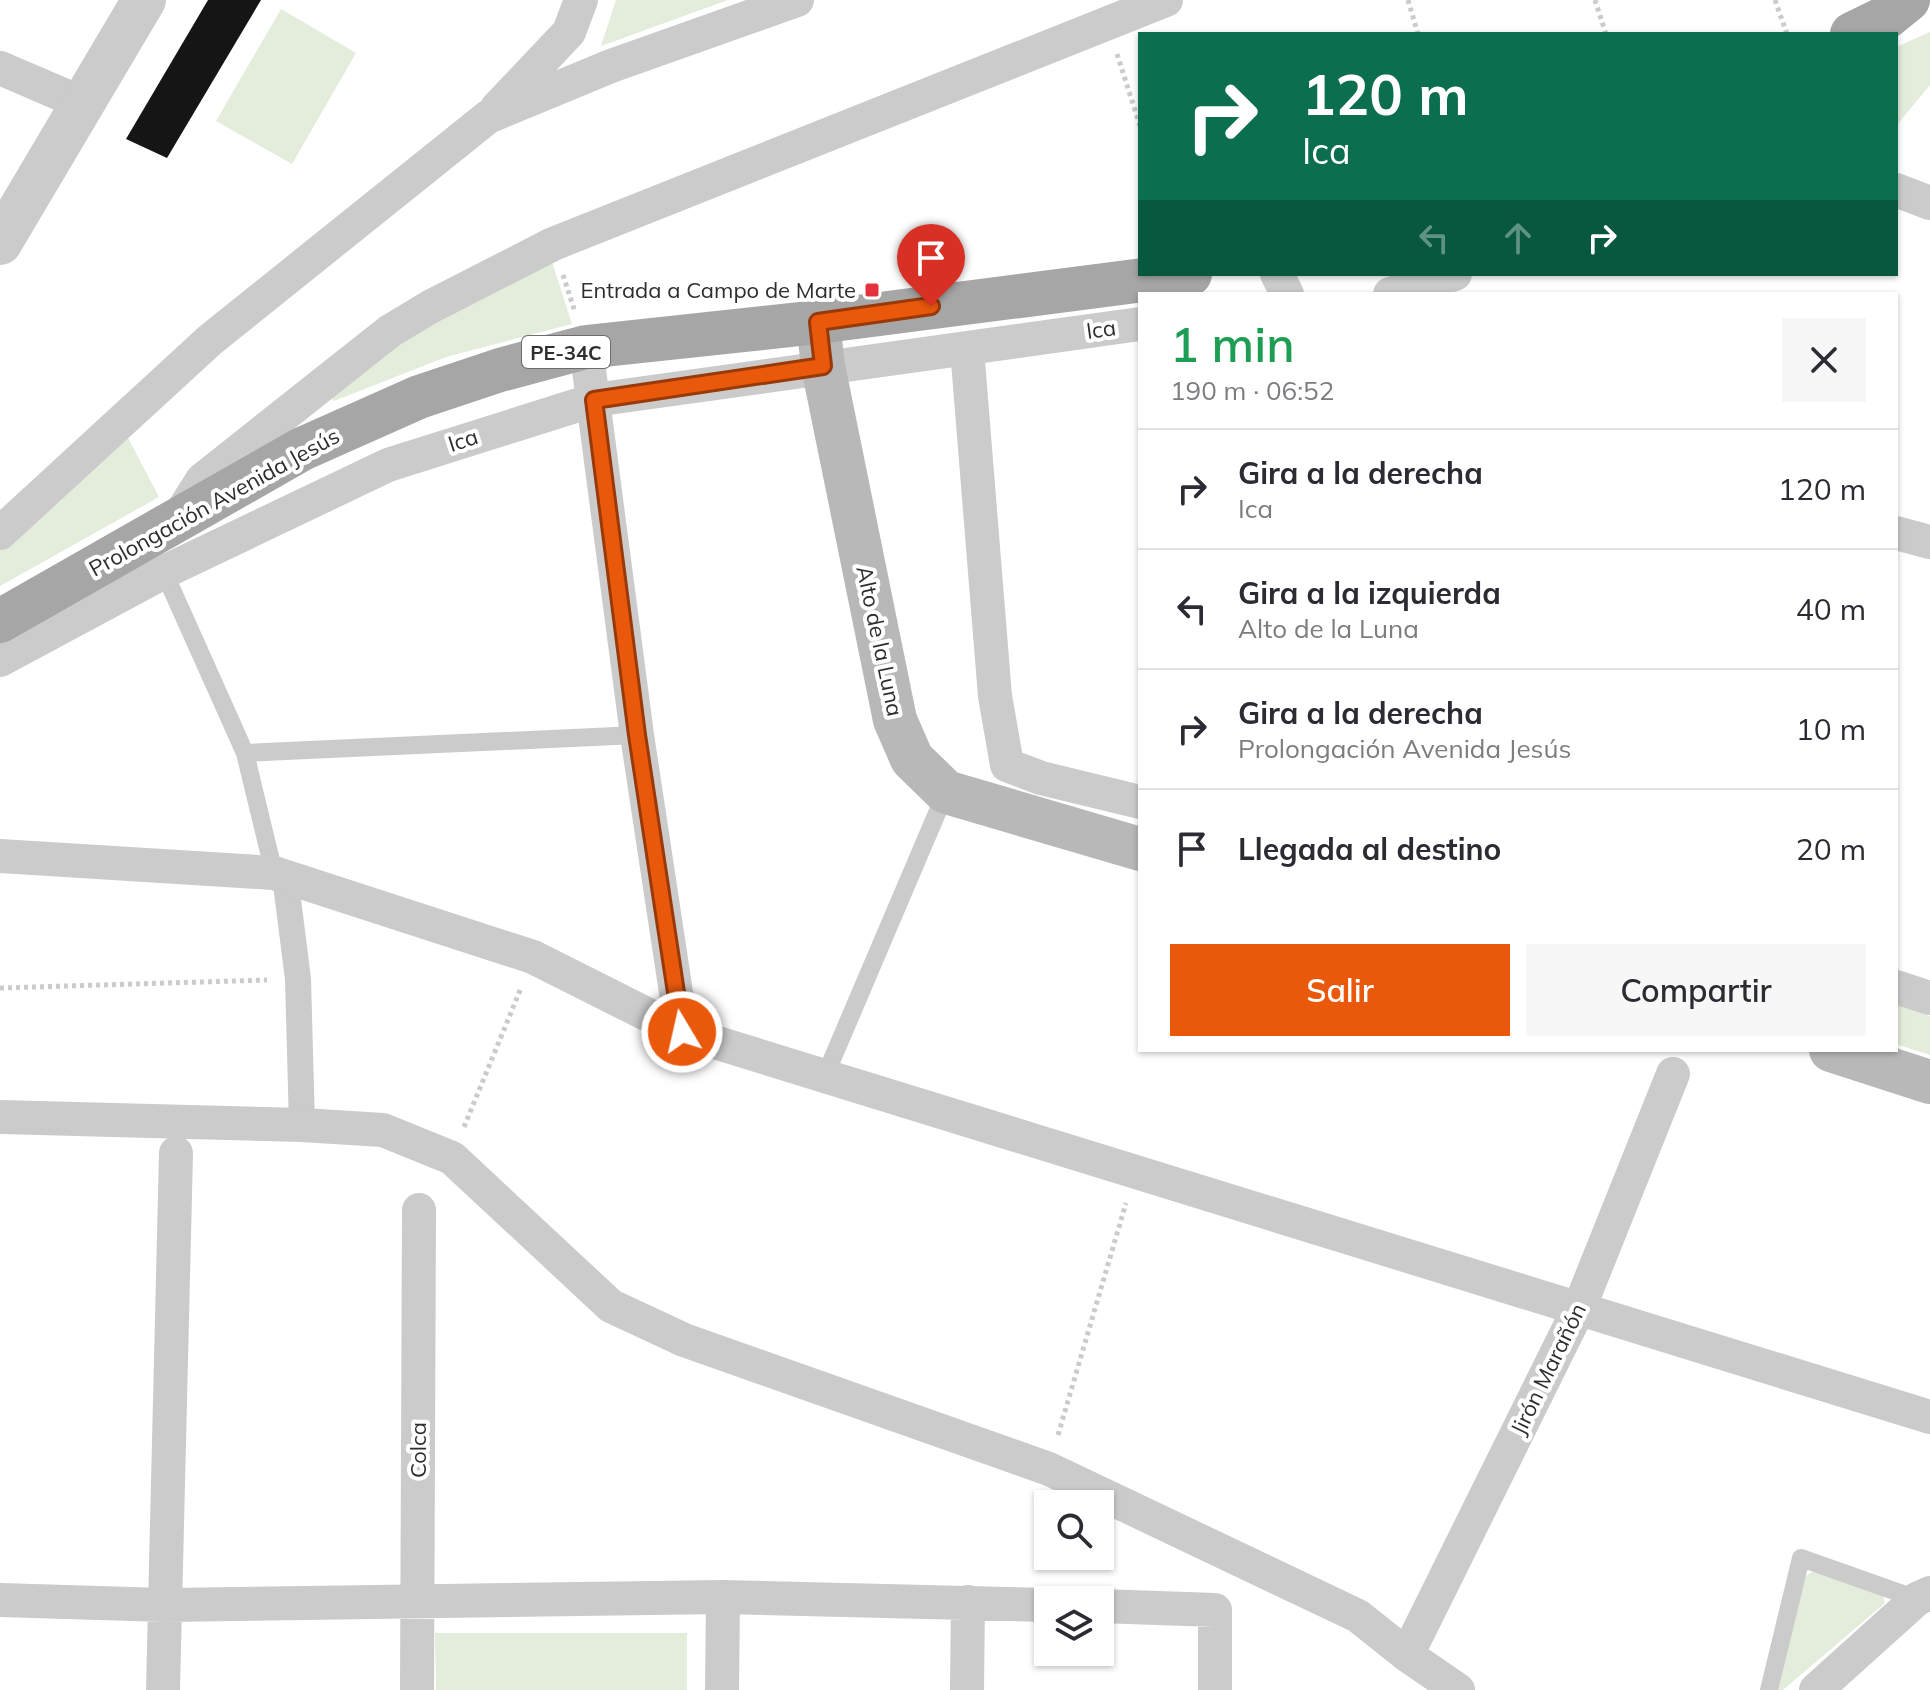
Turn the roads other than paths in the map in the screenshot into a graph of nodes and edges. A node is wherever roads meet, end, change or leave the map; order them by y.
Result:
1 (144, 0) edge
2 (581, 0) edge
3 (797, 0) edge
4 (1166, 0) edge
5 (1908, 0) edge
6 (1856, 32) edge
7 (0, 68) edge
8 (84, 104) junction
9 (488, 117) junction
10 (0, 243) edge
11 (1174, 276) edge
12 (1448, 276) edge
13 (1396, 292) edge
14 (818, 322) junction
15 (1138, 324) edge
16 (586, 347) junction
17 (967, 349) junction
18 (823, 366) junction
19 (594, 400) junction
20 (175, 523) junction
21 (0, 533) edge
22 (1898, 534) edge
23 (1930, 542) edge
24 (164, 572) junction
25 (0, 621) edge
26 (0, 660) edge
27 (637, 735) junction
28 (245, 753) junction
29 (946, 792) junction
30 (1138, 802) edge
31 (1138, 848) edge
32 (0, 856) edge
33 (280, 874) junction
34 (1898, 988) edge
35 (1930, 998) edge
36 (682, 1032) junction
37 (1837, 1052) edge
38 (1673, 1074) dead end
39 (825, 1076) junction
40 (1930, 1082) edge
41 (0, 1117) edge
42 (302, 1125) junction
43 (176, 1153) dead end
44 (419, 1210) dead end
45 (1580, 1306) junction
46 (1930, 1417) edge
47 (723, 1597) junction
48 (1926, 1598) edge
49 (0, 1600) edge
50 (418, 1600) junction
51 (968, 1602) junction
52 (1034, 1604) edge
53 (164, 1605) junction
54 (1114, 1606) edge
55 (1407, 1655) junction
56 (163, 1690) edge
57 (417, 1690) edge
58 (722, 1690) edge
59 (967, 1690) edge
60 (1215, 1690) edge
61 (1458, 1690) edge
62 (1769, 1690) edge
63 (1816, 1690) edge

1 - 8 street
2 - 9 street
3 - 9 street
4 - 20 street
5 - 6 main road
7 - 8 street
8 - 10 street
9 - 21 street
11 - 14 main road, Prolongación Avenida Jesús / PE-34C
12 - 13 street
14 - 16 main road, Prolongación Avenida Jesús / PE-34C
14 - 18 main road, Alto de la Luna
15 - 17 street, Ica
16 - 19 street
16 - 20 main road, Prolongación Avenida Jesús / PE-34C
17 - 18 street, Ica
17 - 30 street
18 - 19 street, Ica
18 - 29 main road, Alto de la Luna
19 - 24 street, Ica
19 - 27 street
20 - 25 main road, Prolongación Avenida Jesús / PE-34C
22 - 23 street
24 - 26 street, Ica
24 - 28 lane
27 - 28 lane
27 - 36 street
28 - 33 lane
29 - 31 main road, Alto de la Luna
29 - 39 lane
32 - 33 street
33 - 36 street
33 - 42 street
34 - 35 street
36 - 39 street
37 - 40 main road
38 - 45 street, Jirón Marañón
39 - 45 street
41 - 42 street
42 - 55 street
43 - 53 street
44 - 50 street, Colca
45 - 46 street
45 - 55 street, Jirón Marañón
47 - 50 street
47 - 51 street
47 - 58 street
48 - 62 lane
48 - 63 street
49 - 53 street
50 - 53 street
50 - 57 street, Colca
51 - 52 street
51 - 59 street
53 - 56 street
54 - 60 street
55 - 61 street

